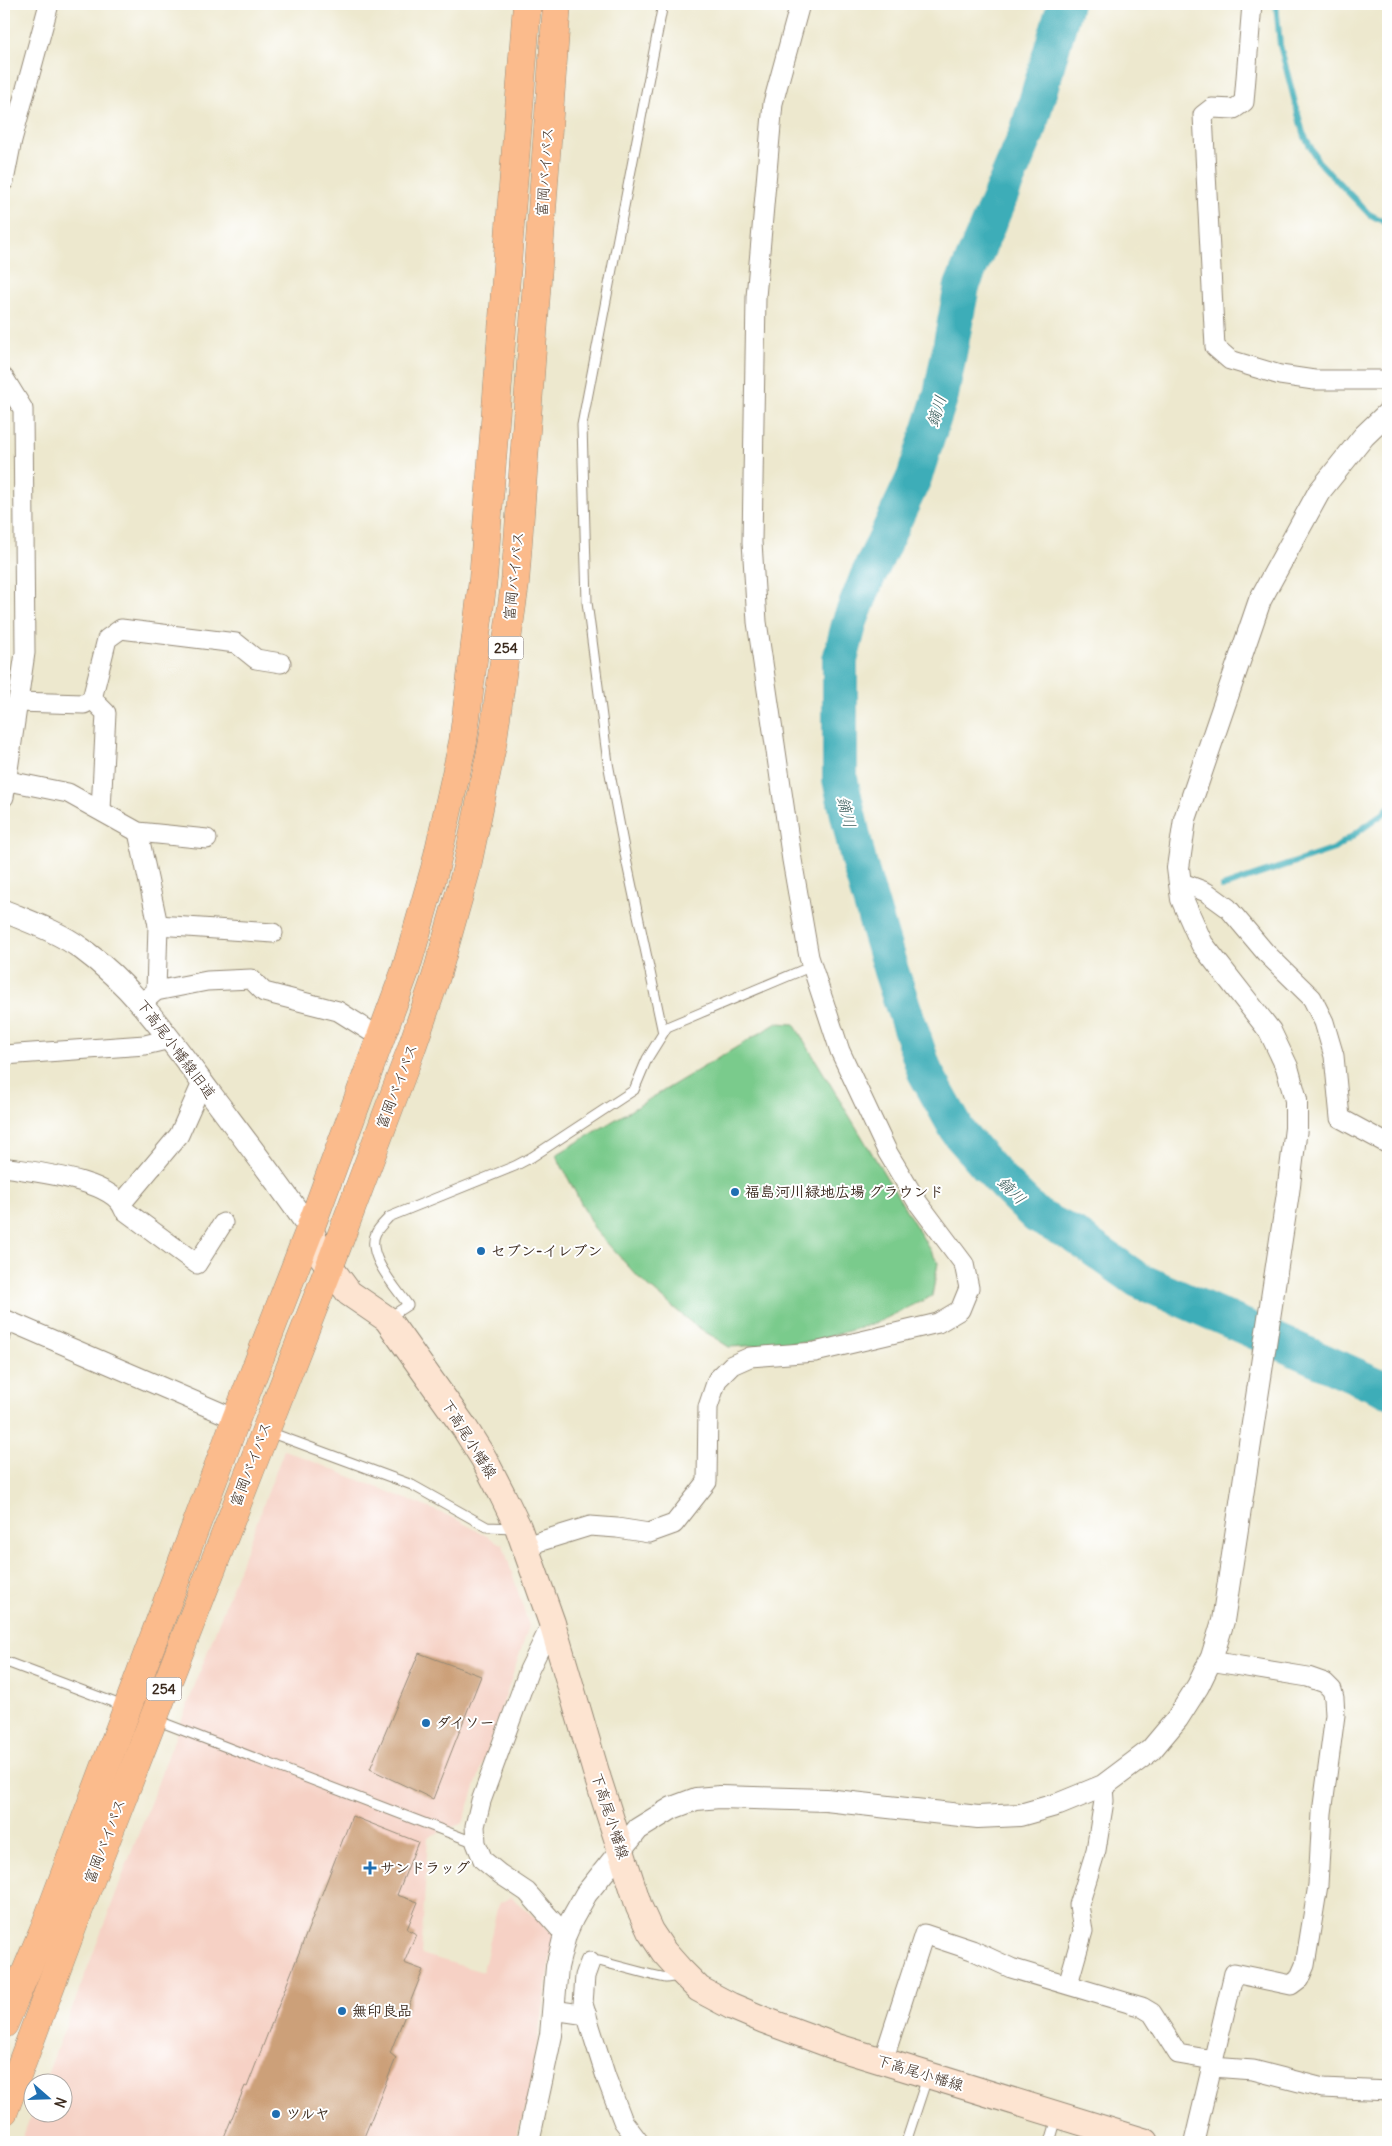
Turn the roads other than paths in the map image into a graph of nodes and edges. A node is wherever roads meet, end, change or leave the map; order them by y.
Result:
1 (49, 4) edge
2 (528, 4) edge
3 (557, 4) edge
4 (663, 4) edge
5 (800, 4) edge
6 (1252, 4) edge
7 (4, 181) edge
8 (1388, 380) edge
9 (5, 382) edge
10 (1388, 412) edge
11 (281, 663) dead end
12 (92, 699) junction
13 (17, 702) junction
14 (5, 786) edge
15 (101, 810) junction
16 (138, 832) junction
17 (208, 839) dead end
18 (1180, 882) junction
19 (4, 911) edge
20 (158, 925) junction
21 (273, 934) dead end
22 (812, 966) junction
23 (149, 997) junction
24 (663, 1033) junction
25 (381, 1038) junction
26 (170, 1039) junction
27 (4, 1055) edge
28 (202, 1083) junction
29 (1388, 1144) edge
30 (4, 1167) edge
31 (122, 1203) junction
32 (223, 1222) dead end
33 (310, 1229) junction
34 (329, 1268) junction
35 (387, 1319) junction
36 (7, 1321) edge
37 (4, 1342) edge
38 (236, 1419) junction
39 (264, 1430) junction
40 (522, 1539) junction
41 (552, 1622) junction
42 (4, 1661) edge
43 (1210, 1661) junction
44 (128, 1708) junction
45 (153, 1718) junction
46 (1103, 1786) junction
47 (476, 1843) junction
48 (622, 1850) junction
49 (566, 1935) junction
50 (590, 1962) joint
51 (685, 1975) junction
52 (1068, 1984) junction
53 (553, 2010) junction
54 (588, 2015) junction
55 (4, 2024) edge
56 (883, 2061) junction
57 (1212, 2064) junction
58 (928, 2075) junction
59 (1388, 2090) edge
60 (4, 2111) edge
61 (1058, 2115) junction
62 (1138, 2141) edge
63 (528, 2142) edge
64 (639, 2142) edge
65 (906, 2142) edge
66 (1050, 2142) edge
67 (1194, 2142) edge

1 - 7 street
2 - 25 highway, 富岡バイパス / 254
3 - 34 highway, 富岡バイパス / 254
4 - 24 lane
5 - 22 street
6 - 8 street
9 - 13 street
10 - 18 street
11 - 12 street
12 - 13 street
12 - 15 street
13 - 14 street
14 - 15 street
15 - 16 street
16 - 17 street
16 - 20 street
18 - 29 street
18 - 43 street
19 - 23 street, 下高尾小幡線旧道
20 - 21 street
20 - 23 street
22 - 24 lane
22 - 40 street
23 - 25 street
23 - 26 street, 下高尾小幡線旧道
24 - 35 lane
25 - 33 highway, 富岡バイパス / 254
26 - 27 street
26 - 28 street, 下高尾小幡線旧道
28 - 31 street
28 - 33 street, 下高尾小幡線旧道
30 - 31 street
31 - 32 street
33 - 34 main road, 下高尾小幡線
33 - 38 highway, 富岡バイパス / 254
34 - 35 main road, 下高尾小幡線
34 - 39 highway, 富岡バイパス / 254
35 - 40 main road, 下高尾小幡線
36 - 37 lane
36 - 38 street
38 - 44 highway, 富岡バイパス / 254
39 - 40 lane
39 - 45 highway, 富岡バイパス / 254
40 - 41 main road, 下高尾小幡線
41 - 47 street
41 - 48 main road, 下高尾小幡線
42 - 44 lane
43 - 46 street
43 - 57 street
44 - 55 highway, 富岡バイパス / 254
45 - 47 lane
45 - 60 highway, 富岡バイパス / 254
46 - 48 street
46 - 52 street
47 - 49 street
48 - 49 street
48 - 51 main road, 下高尾小幡線
49 - 53 street
50 - 51 lane
50 - 54 street
51 - 56 main road, 下高尾小幡線
52 - 56 street
52 - 57 street
53 - 54 street
53 - 63 street
54 - 64 street
56 - 58 main road, 下高尾小幡線
57 - 59 street
57 - 67 street
58 - 61 main road, 下高尾小幡線
58 - 65 lane
61 - 62 main road, 下高尾小幡線
61 - 66 lane

